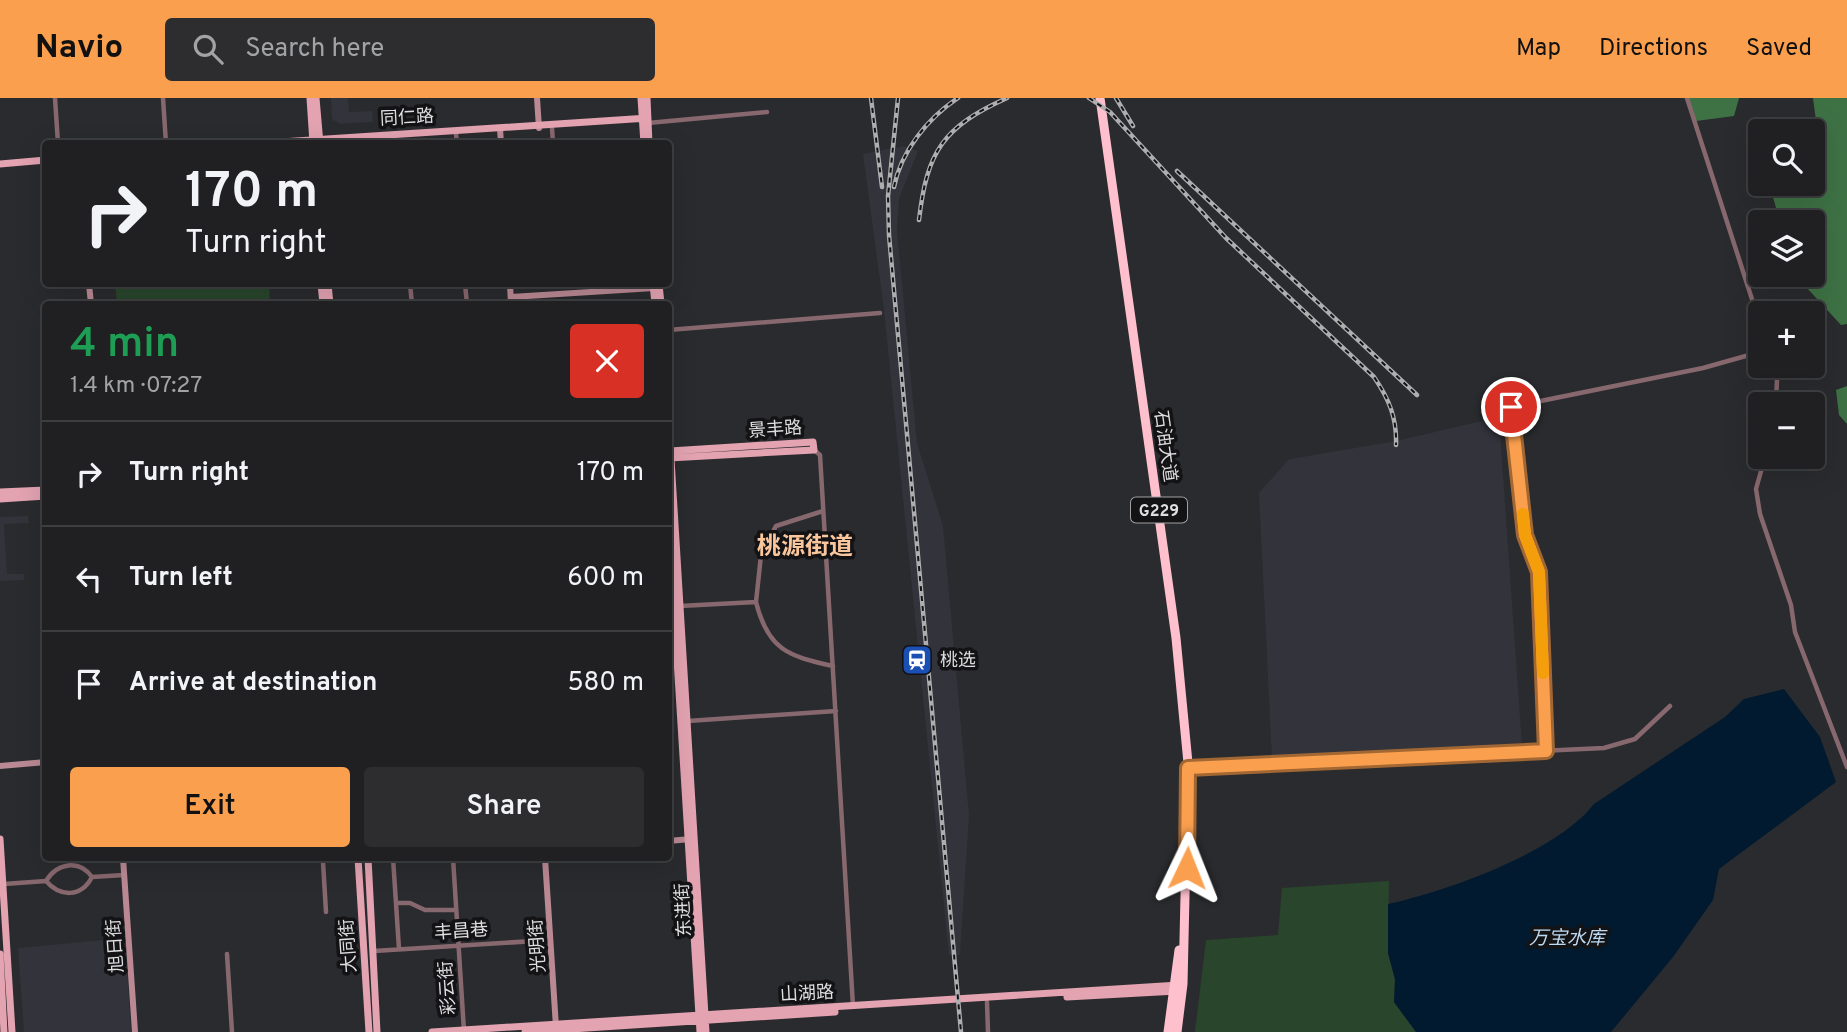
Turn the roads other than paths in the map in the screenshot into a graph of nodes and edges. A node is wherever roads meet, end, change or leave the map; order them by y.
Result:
1 (55, 98) edge
2 (163, 98) edge
3 (310, 98) edge
4 (316, 98) edge
5 (537, 98) edge
6 (641, 98) edge
7 (647, 98) edge
8 (1100, 98) edge
9 (1687, 98) edge
10 (766, 112) dead end
11 (646, 120) junction
12 (539, 127) junction
13 (552, 128) junction
14 (500, 129) junction
15 (456, 134) junction
16 (58, 140) edge
17 (166, 140) edge
18 (315, 140) edge
19 (315, 140) edge
20 (343, 140) edge
21 (403, 140) edge
22 (457, 140) edge
23 (501, 140) edge
24 (553, 140) edge
25 (647, 140) edge
26 (42, 159) edge
27 (0, 162) edge
28 (637, 287) edge
29 (511, 301) edge
30 (1753, 301) edge
31 (880, 313) dead end
32 (672, 330) edge
33 (1748, 355) edge
34 (814, 450) joint
35 (672, 455) edge
36 (1762, 469) edge
37 (672, 485) edge
38 (42, 490) edge
39 (0, 492) edge
40 (42, 496) edge
41 (0, 499) edge
42 (823, 511) junction
43 (756, 602) junction
44 (680, 606) junction
45 (672, 648) edge
46 (833, 666) junction
47 (1670, 706) dead end
48 (836, 711) junction
49 (687, 721) junction
50 (1546, 751) junction
51 (42, 762) edge
52 (0, 766) edge
53 (1847, 766) edge
54 (1188, 768) junction
55 (0, 839) edge
56 (691, 839) junction
57 (672, 841) edge
58 (123, 861) edge
59 (358, 861) edge
60 (368, 861) edge
61 (394, 861) edge
62 (453, 861) edge
63 (545, 861) edge
64 (323, 862) dead end
65 (124, 875) junction
66 (92, 877) junction
67 (46, 881) junction
68 (3, 884) junction
69 (396, 903) junction
70 (456, 909) junction
71 (326, 912) dead end
72 (3, 921) edge
73 (551, 940) junction
74 (458, 945) junction
75 (399, 949) junction
76 (373, 951) junction
77 (0, 954) edge
78 (227, 954) dead end
79 (1, 977) edge
80 (1178, 988) junction
81 (987, 1002) junction
82 (853, 1006) junction
83 (702, 1019) junction
84 (556, 1029) edge
85 (464, 1031) edge
86 (4, 1032) edge
87 (12, 1032) edge
88 (135, 1032) edge
89 (232, 1032) edge
90 (369, 1032) edge
91 (377, 1032) edge
92 (432, 1032) edge
93 (525, 1032) edge
94 (700, 1032) edge
95 (706, 1032) edge
96 (988, 1032) edge
97 (1168, 1032) edge
98 (1177, 1032) edge

1 - 16 street
2 - 17 street
3 - 18 main road
4 - 19 main road
5 - 12 main road
6 - 11 main road
7 - 11 main road
8 - 54 highway, 石油大道 / G229
9 - 30 street
10 - 11 street
11 - 12 main road, 同仁路
11 - 13 main road, 同仁路
11 - 25 main road
12 - 13 main road, 同仁路
12 - 14 main road, 同仁路
13 - 24 street
14 - 15 main road, 同仁路
14 - 20 main road, 同仁路
14 - 23 main road
15 - 21 main road, 同仁路
15 - 22 street
26 - 27 main road
28 - 29 main road
31 - 32 street
33 - 50 street
34 - 35 main road, 景丰路
34 - 42 street
36 - 53 street
37 - 44 main road, 东进街
38 - 39 main road
40 - 41 main road
42 - 43 street
42 - 46 street
43 - 44 street
43 - 46 street
44 - 49 main road, 东进街
45 - 56 main road, 东进街
46 - 48 street
47 - 50 street
48 - 49 street
48 - 82 street
49 - 56 main road, 东进街
50 - 54 street
51 - 52 main road
54 - 80 highway, 石油大道 / G229
55 - 68 main road
56 - 57 main road
56 - 83 main road, 东进街
58 - 65 main road, 旭日街
59 - 90 main road, 大同街
60 - 76 main road, 大同街
61 - 69 street
62 - 70 street, 彩云街
63 - 73 main road, 光明街
64 - 71 street
65 - 66 street
65 - 88 main road, 旭日街
66 - 67 street
66 - 67 street
67 - 68 street
68 - 72 main road
69 - 70 street
69 - 75 street
70 - 74 street, 彩云街
72 - 87 main road
73 - 74 street, 丰昌巷
73 - 84 main road, 光明街
74 - 75 street, 丰昌巷
74 - 85 street, 彩云街
75 - 76 street, 丰昌巷
76 - 91 main road, 大同街
77 - 79 main road
78 - 89 street
79 - 86 main road
80 - 81 main road, 山湖路
80 - 82 main road, 山湖路
80 - 97 highway, 石油大道 / G229
80 - 98 highway, 石油大道 / G229
81 - 83 main road, 山湖路
81 - 96 street
82 - 83 main road, 山湖路
83 - 84 main road, 山湖路
83 - 94 main road, 东进街
83 - 95 main road, 东进街
84 - 85 main road, 山湖路
84 - 93 main road, 山湖路
85 - 92 main road, 山湖路

